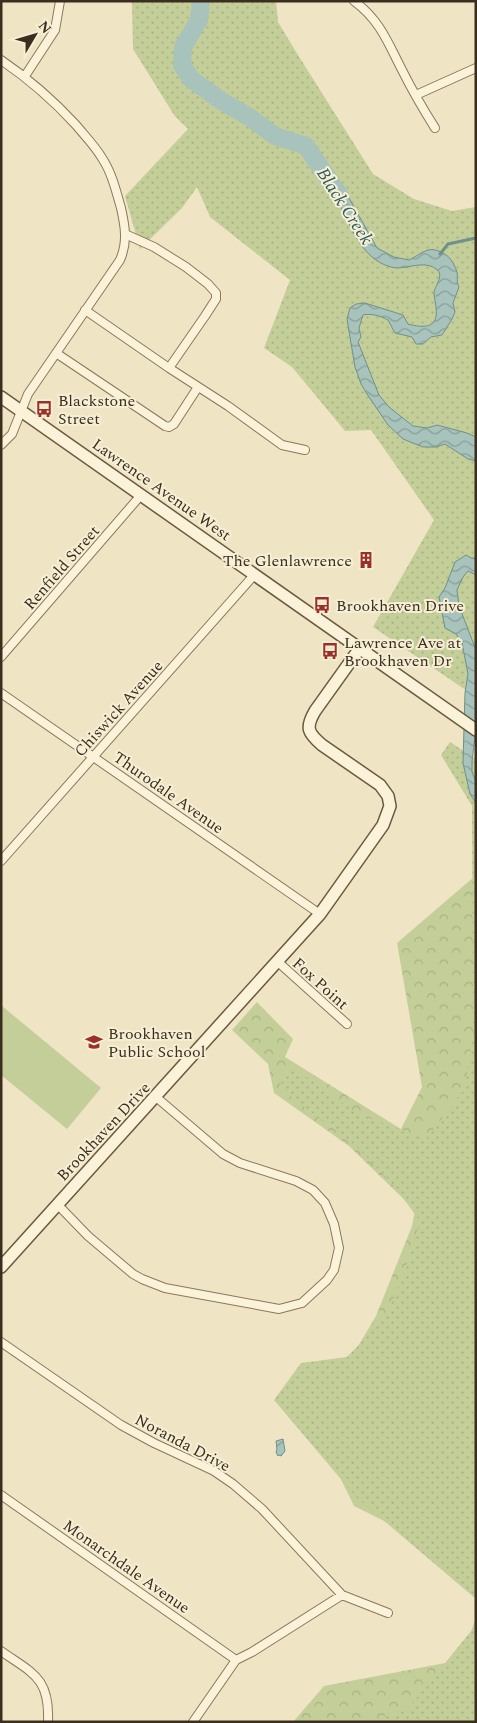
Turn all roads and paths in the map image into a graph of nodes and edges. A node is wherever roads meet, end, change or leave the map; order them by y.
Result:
1 (60, 1) edge
2 (354, 1) edge
3 (1, 60) edge
4 (476, 68) edge
5 (25, 76) junction
6 (416, 95) junction
7 (435, 128) dead end
8 (125, 234) junction
9 (85, 310) junction
10 (56, 353) junction
11 (169, 368) junction
12 (198, 387) junction
13 (1, 397) edge
14 (22, 411) junction
15 (1, 445) edge
16 (305, 450) dead end
17 (141, 495) junction
18 (255, 574) junction
19 (360, 648) junction
20 (1, 657) edge
21 (1, 693) edge
22 (476, 730) edge
23 (94, 756) junction
24 (1, 860) edge
25 (320, 914) junction
26 (278, 962) junction
27 (347, 1024) dead end
28 (156, 1097) junction
29 (58, 1204) junction
30 (1, 1267) edge
31 (1, 1342) edge
32 (1, 1495) edge
33 (342, 1595) junction
34 (388, 1613) dead end
35 (1, 1651) edge
36 (236, 1660) junction
37 (48, 1722) edge
38 (193, 1722) edge

1 - 5 street
2 - 6 street
3 - 5 street
4 - 6 street
5 - 8 street
6 - 7 street
8 - 9 street
8 - 11 street
9 - 10 street
9 - 11 street
10 - 12 street
10 - 14 street
11 - 12 street
12 - 16 street
13 - 14 street, Lawrence Avenue West
14 - 15 street
14 - 17 street, Lawrence Avenue West
17 - 18 street, Lawrence Avenue West
17 - 20 street, Renfield Street
18 - 19 street, Lawrence Avenue West
18 - 23 street, Chiswick Avenue
19 - 22 street, Lawrence Avenue West
19 - 25 street, Brookhaven Drive
21 - 23 street, Thurodale Avenue
23 - 24 street, Chiswick Avenue
23 - 25 street, Thurodale Avenue
25 - 26 street, Brookhaven Drive
26 - 27 street, Fox Point
26 - 28 street, Brookhaven Drive
28 - 29 street, Brookhaven Drive
28 - 29 street
29 - 30 street, Brookhaven Drive
31 - 33 street, Noranda Drive
32 - 36 street, Monarchdale Avenue
33 - 34 street, Noranda Drive
33 - 36 street
35 - 37 street
36 - 38 street

